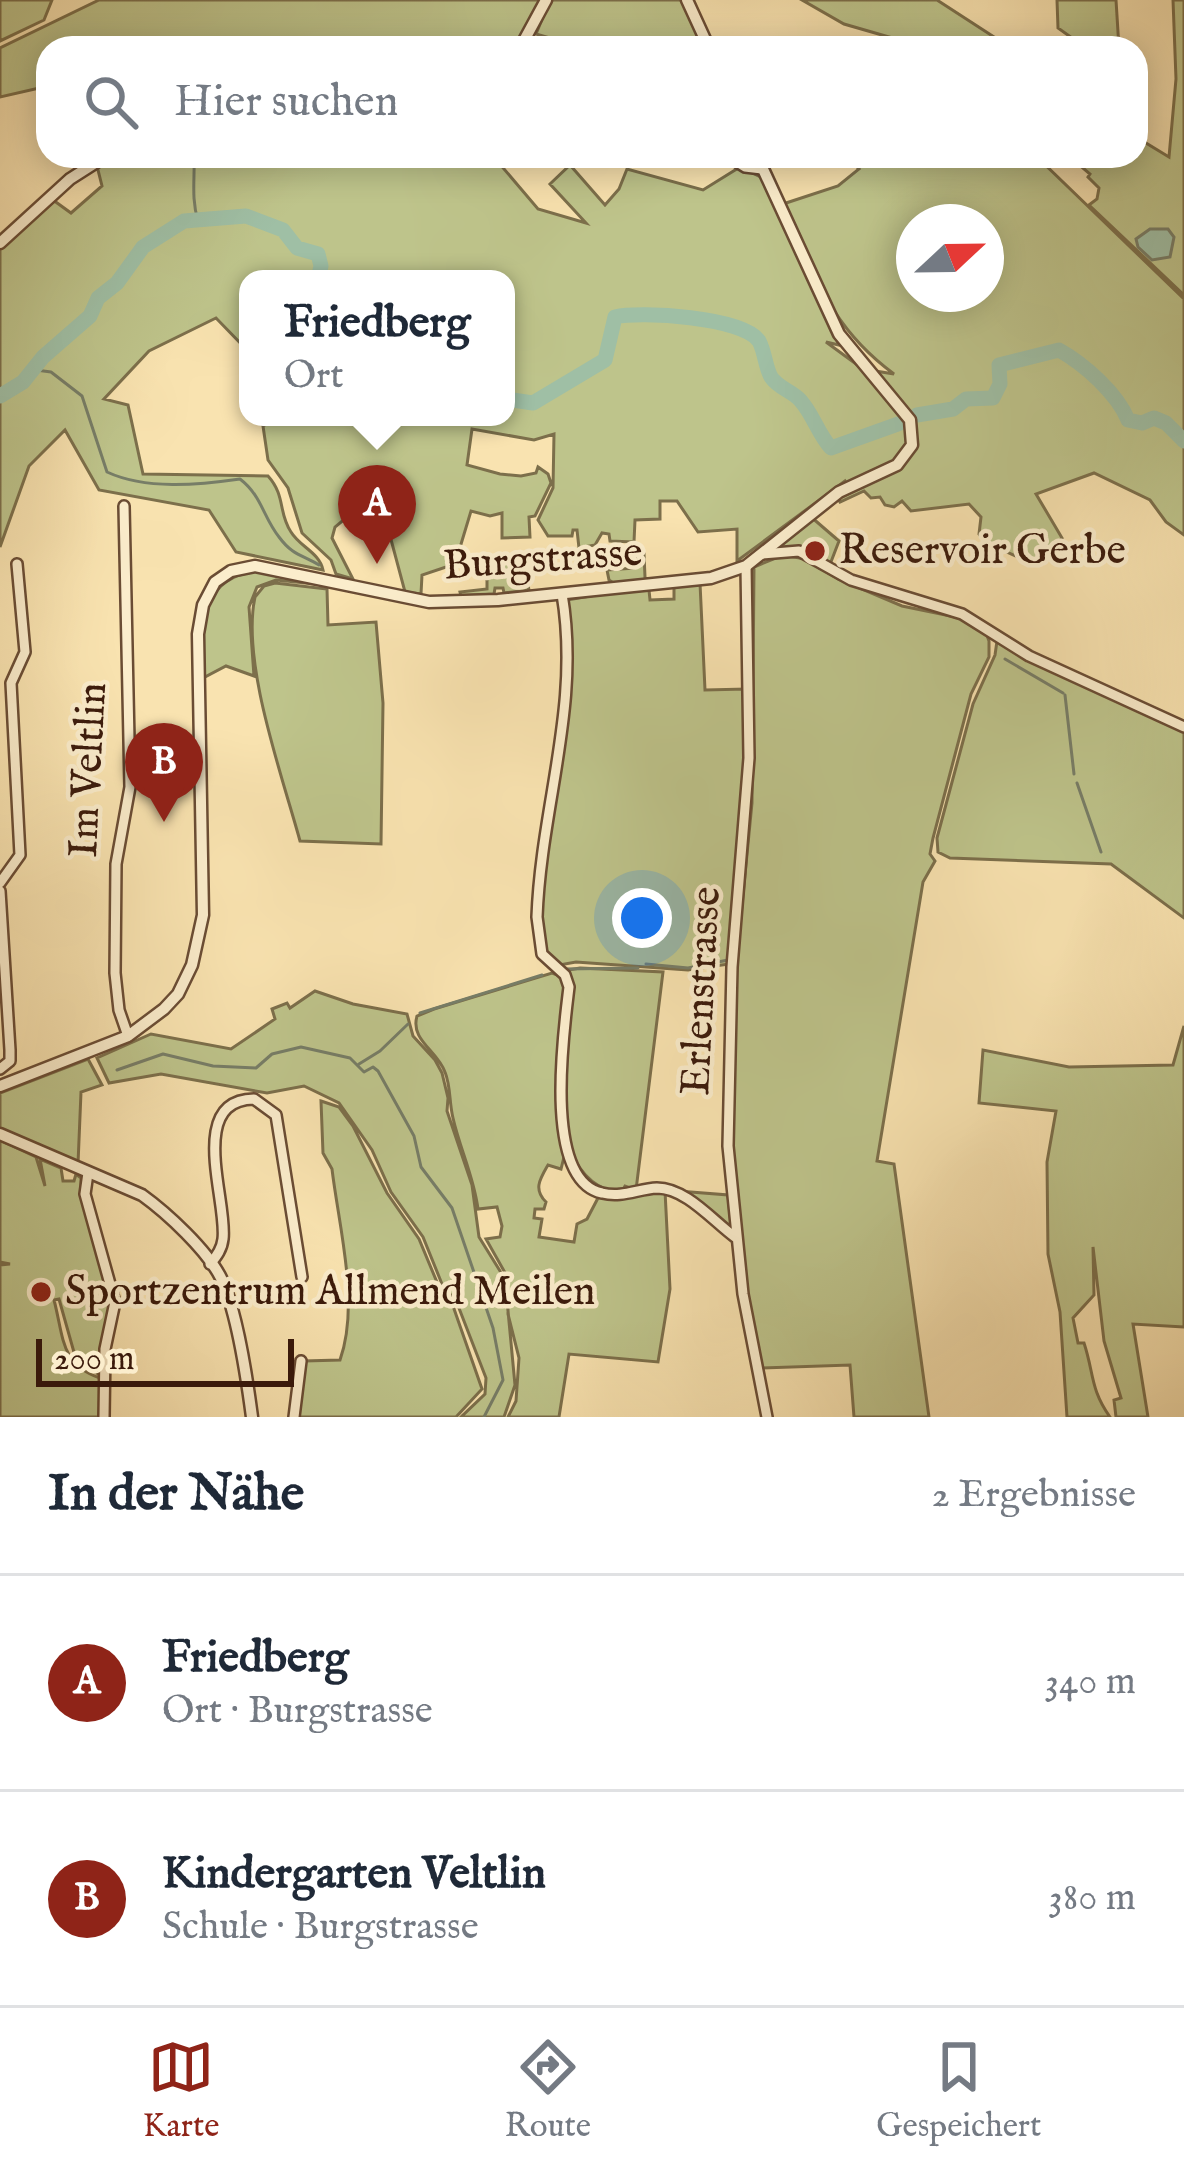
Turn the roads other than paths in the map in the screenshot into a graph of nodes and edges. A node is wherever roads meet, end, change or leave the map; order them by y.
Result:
1 (546, 0) edge
2 (687, 0) edge
3 (526, 36) edge
4 (704, 36) edge
5 (87, 168) edge
6 (763, 168) edge
7 (0, 243) edge
8 (124, 506) dead end
9 (757, 555) junction
10 (17, 564) dead end
11 (746, 566) junction
12 (562, 594) junction
13 (6, 683) edge
14 (1184, 727) edge
15 (0, 887) edge
16 (128, 1036) junction
17 (0, 1069) edge
18 (0, 1086) edge
19 (0, 1134) edge
20 (88, 1173) junction
21 (734, 1237) junction
22 (211, 1264) junction
23 (302, 1277) dead end
24 (301, 1361) dead end
25 (104, 1417) edge
26 (252, 1417) edge
27 (294, 1417) edge
28 (767, 1417) edge

1 - 3 street
2 - 4 street
5 - 7 street
6 - 9 street, Burgstrasse
8 - 16 street, Im Veltlin
9 - 11 street, Burgstrasse
9 - 14 street
10 - 13 street
11 - 12 street, Burgstrasse
11 - 21 street, Erlenstrasse
12 - 16 street, Burgstrasse
12 - 21 street
13 - 15 street
15 - 17 street
16 - 18 street, Burgstrasse
19 - 20 street
20 - 22 street
20 - 25 street
21 - 28 street, Erlenstrasse
22 - 23 street
22 - 26 street
24 - 27 street

